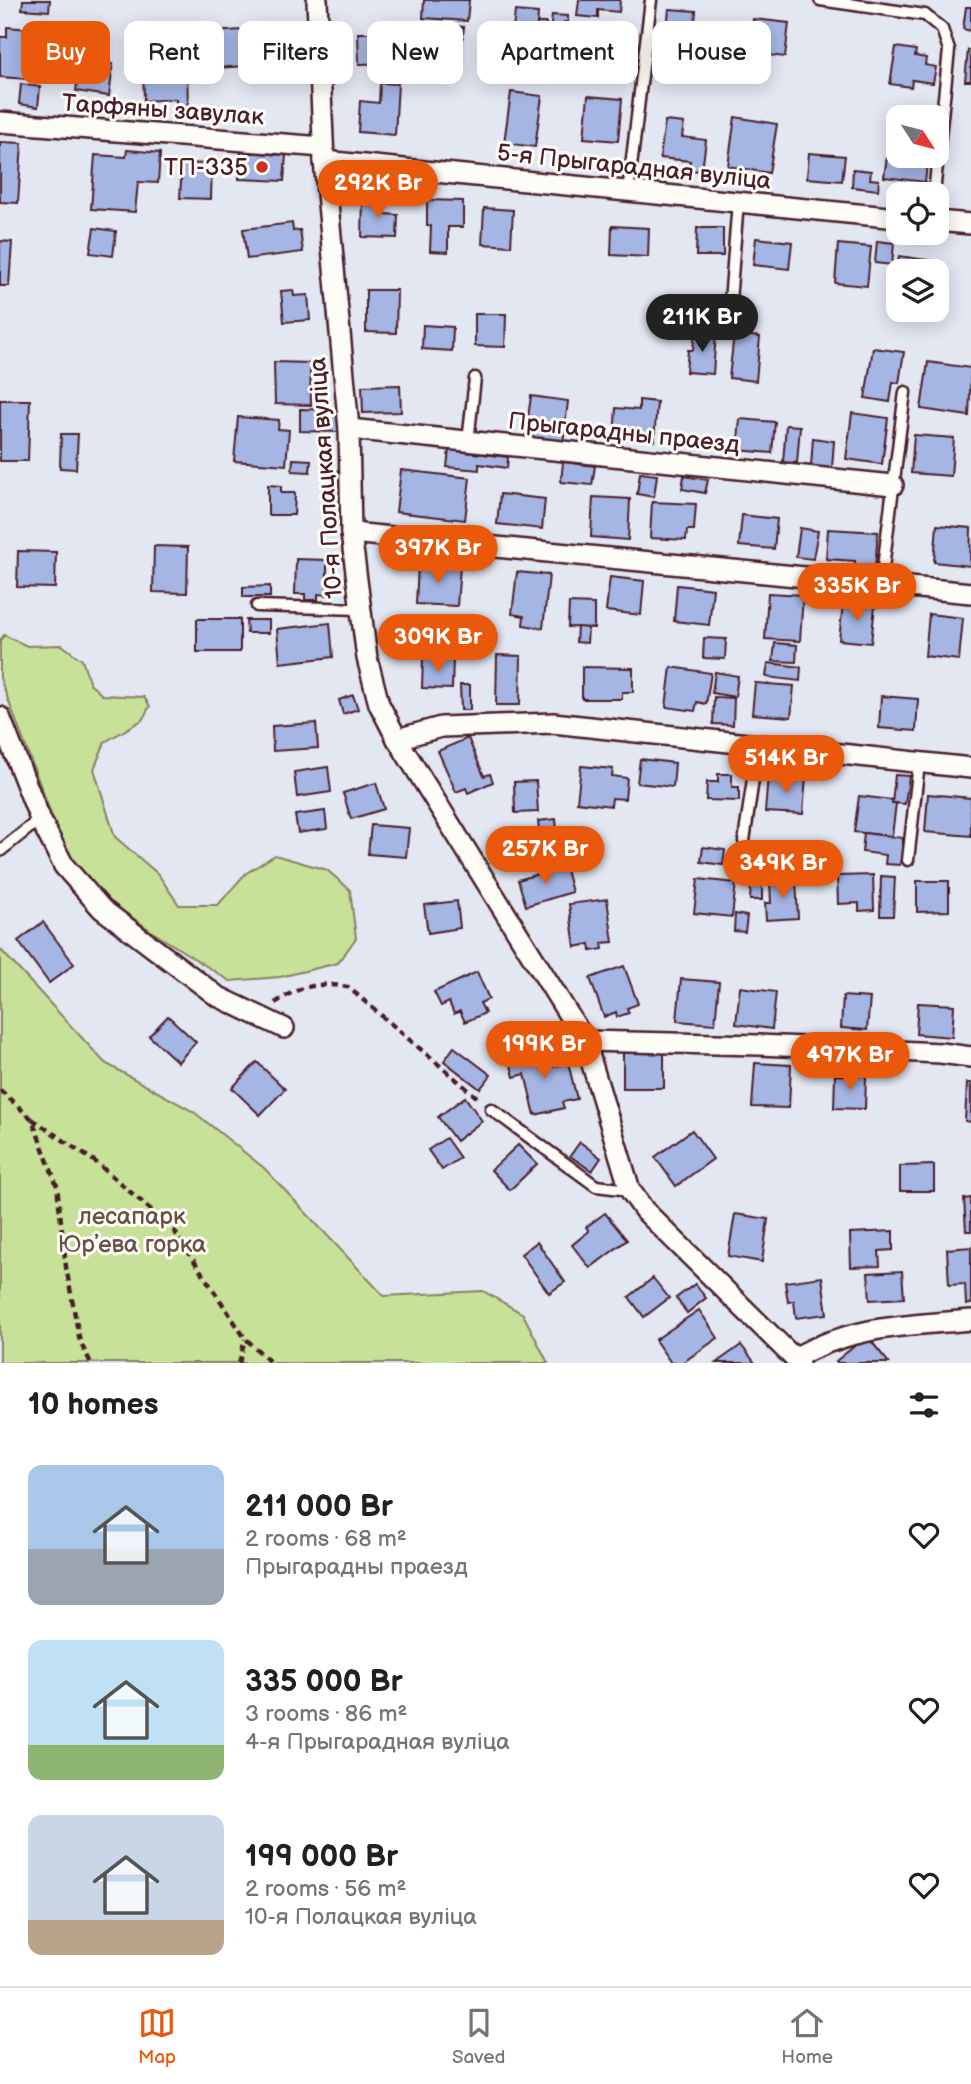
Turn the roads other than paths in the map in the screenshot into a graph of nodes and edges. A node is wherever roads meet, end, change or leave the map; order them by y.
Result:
1 (317, 0) edge
2 (652, 0) edge
3 (820, 0) edge
4 (0, 122) edge
5 (323, 154) junction
6 (935, 182) edge
7 (628, 192) junction
8 (737, 202) junction
9 (886, 217) edge
10 (949, 222) edge
11 (971, 224) edge
12 (729, 314) dead end
13 (475, 378) dead end
14 (905, 391) dead end
15 (349, 429) junction
16 (468, 442) junction
17 (893, 485) junction
18 (351, 533) junction
19 (881, 584) junction
20 (971, 593) edge
21 (257, 606) dead end
22 (360, 609) junction
23 (0, 717) edge
24 (397, 739) junction
25 (758, 746) junction
26 (919, 763) junction
27 (971, 768) edge
28 (40, 819) junction
29 (744, 841) dead end
30 (0, 851) edge
31 (908, 860) dead end
32 (284, 1028) dead end
33 (585, 1041) junction
34 (971, 1057) edge
35 (491, 1109) road end
36 (630, 1190) junction
37 (971, 1320) edge
38 (797, 1360) edge

1 - 5 street, 10-я Полацкая вуліца
2 - 7 lane
3 - 6 lane
4 - 5 street, Тарфяны завулак
5 - 7 street, 5-я Прыгарадная вуліца
5 - 15 street, 10-я Полацкая вуліца
7 - 8 street, 5-я Прыгарадная вуліца
8 - 9 street, 5-я Прыгарадная вуліца
8 - 12 lane
10 - 11 street
13 - 16 lane
14 - 17 lane
15 - 16 street, Прыгарадны праезд
15 - 18 street, 10-я Полацкая вуліца
16 - 17 street, Прыгарадны праезд
17 - 19 lane
18 - 19 street
18 - 22 street, 10-я Полацкая вуліца
19 - 20 street
21 - 22 lane
22 - 24 street, 10-я Полацкая вуліца
23 - 28 street
24 - 25 street
24 - 33 street, 10-я Полацкая вуліца
25 - 26 street
25 - 29 lane
26 - 27 street
26 - 31 lane
28 - 30 lane
28 - 32 street
33 - 34 street
33 - 36 street, 10-я Полацкая вуліца
35 - 36 lane
36 - 38 street, 10-я Полацкая вуліца
37 - 38 street

